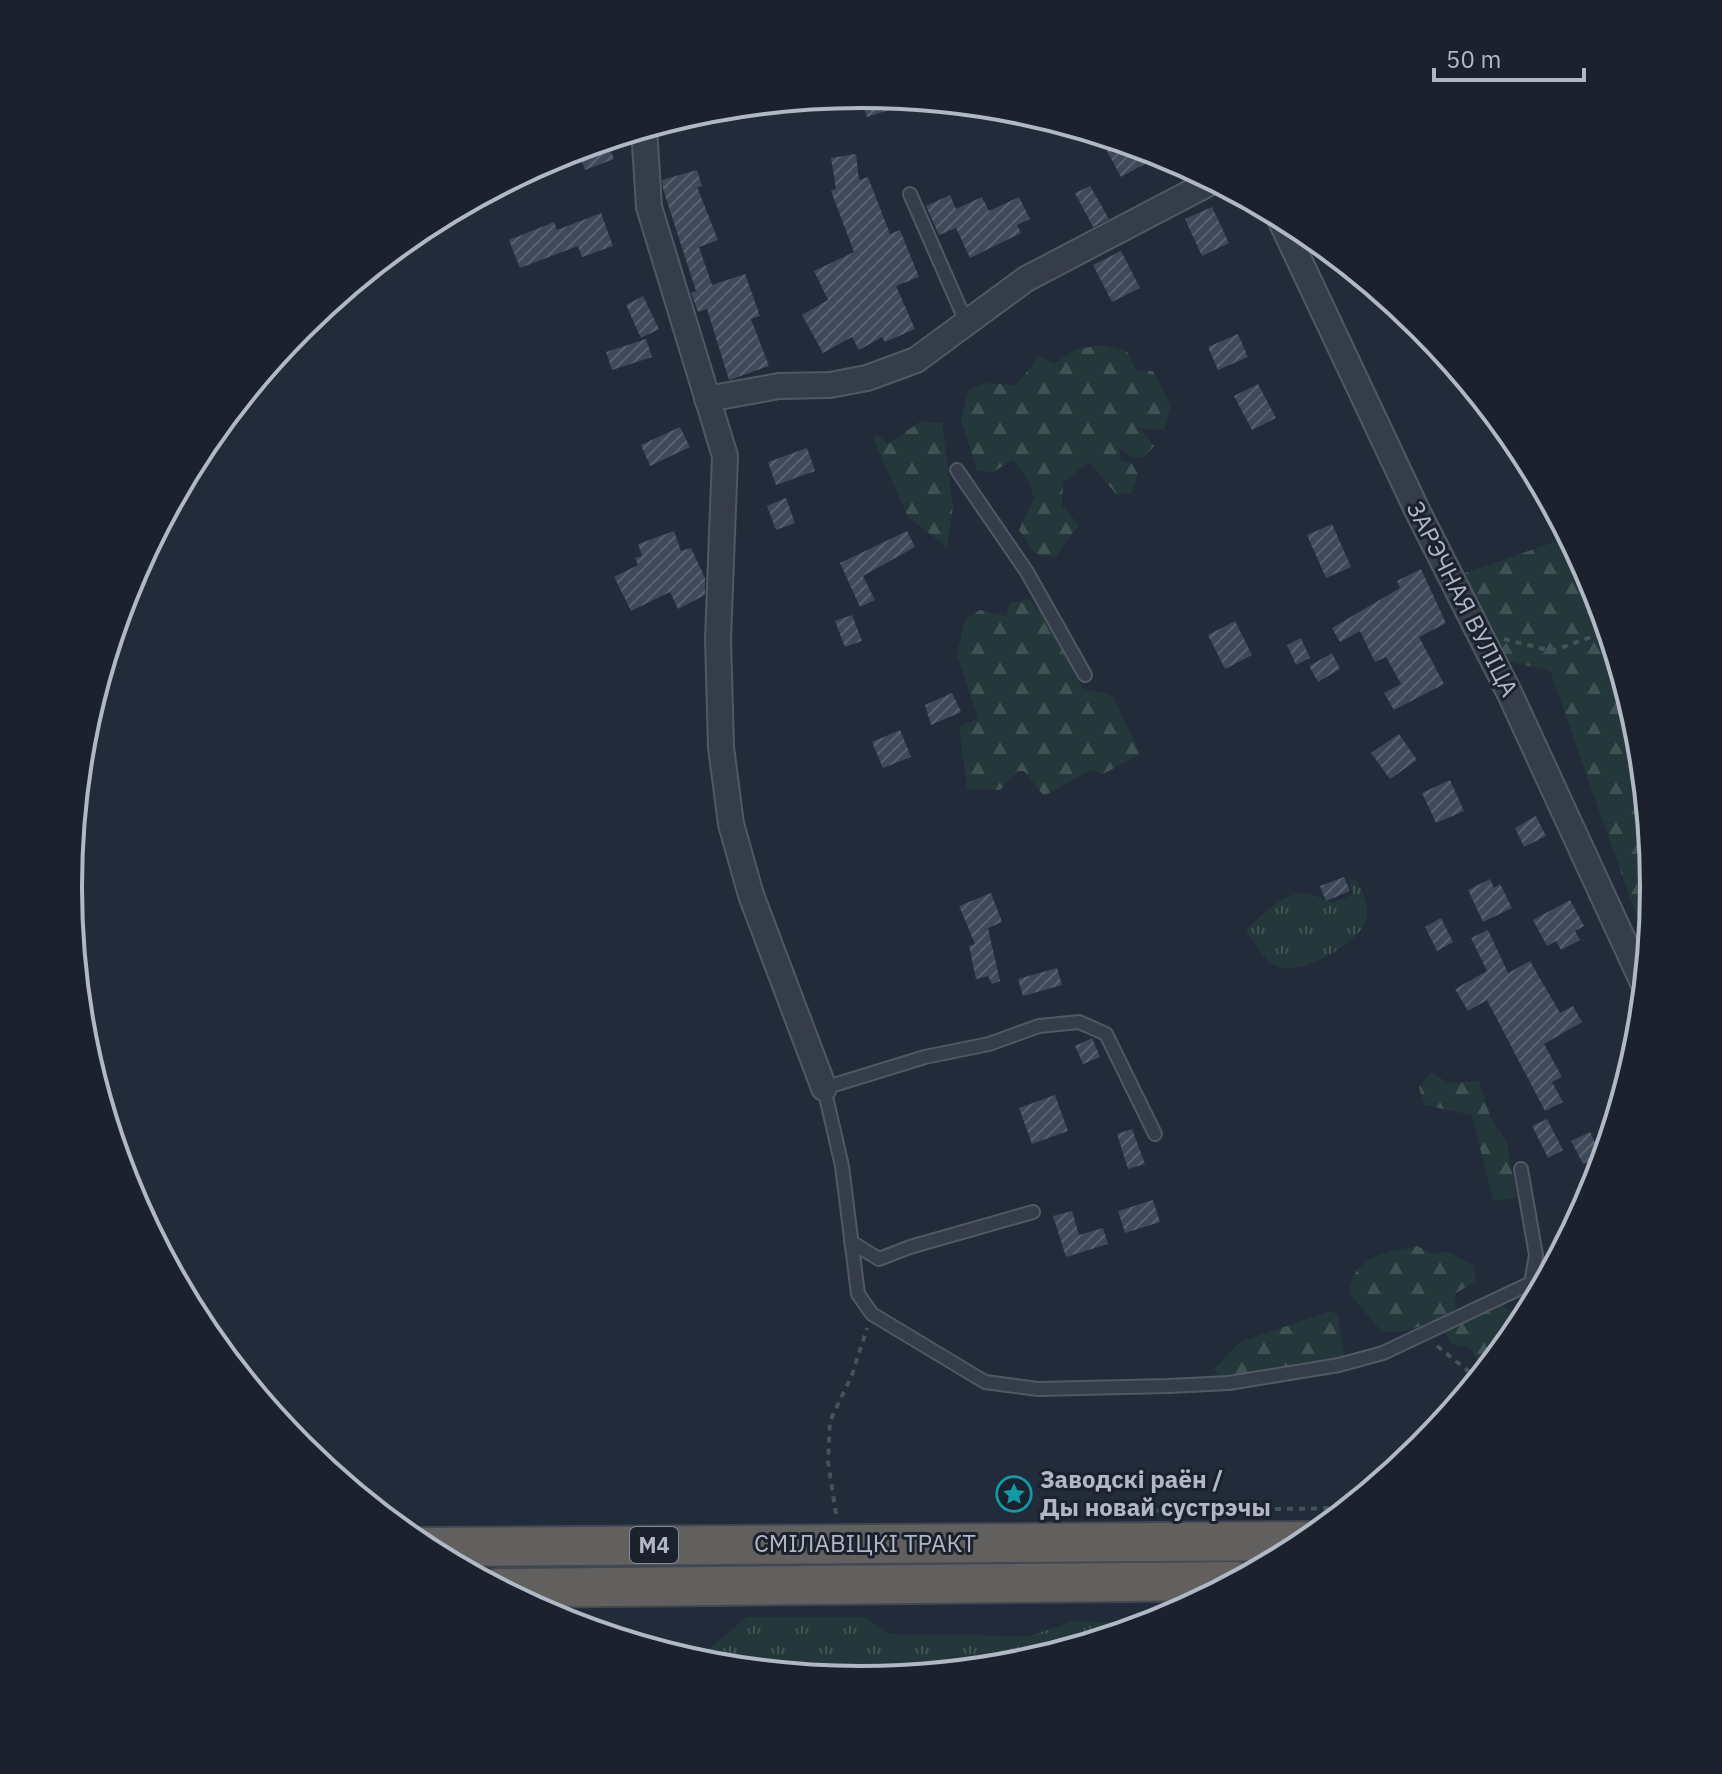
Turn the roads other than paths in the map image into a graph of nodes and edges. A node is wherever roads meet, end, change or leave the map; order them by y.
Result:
1 (645, 139) edge
2 (1202, 186) edge
3 (910, 194) dead end
4 (1287, 235) edge
5 (967, 324) junction
6 (707, 399) junction
7 (957, 470) dead end
8 (1085, 675) dead end
9 (1635, 966) edge
10 (824, 1088) junction
11 (1155, 1134) dead end
12 (1521, 1169) dead end
13 (1033, 1212) dead end
14 (851, 1242) junction
15 (1284, 1541) edge
16 (447, 1547) edge
17 (1215, 1581) edge
18 (520, 1588) edge

1 - 6 street
2 - 5 street
3 - 5 lane
4 - 9 street, ЗАРЭЧНАЯ ВУЛІЦА
5 - 6 street
6 - 10 street
7 - 8 lane
10 - 11 lane
10 - 14 lane
12 - 14 lane
13 - 14 lane
15 - 16 highway, СМІЛАВІЦКІ ТРАКТ / М4
17 - 18 highway, СМІЛАВІЦКІ ТРАКТ / М4

